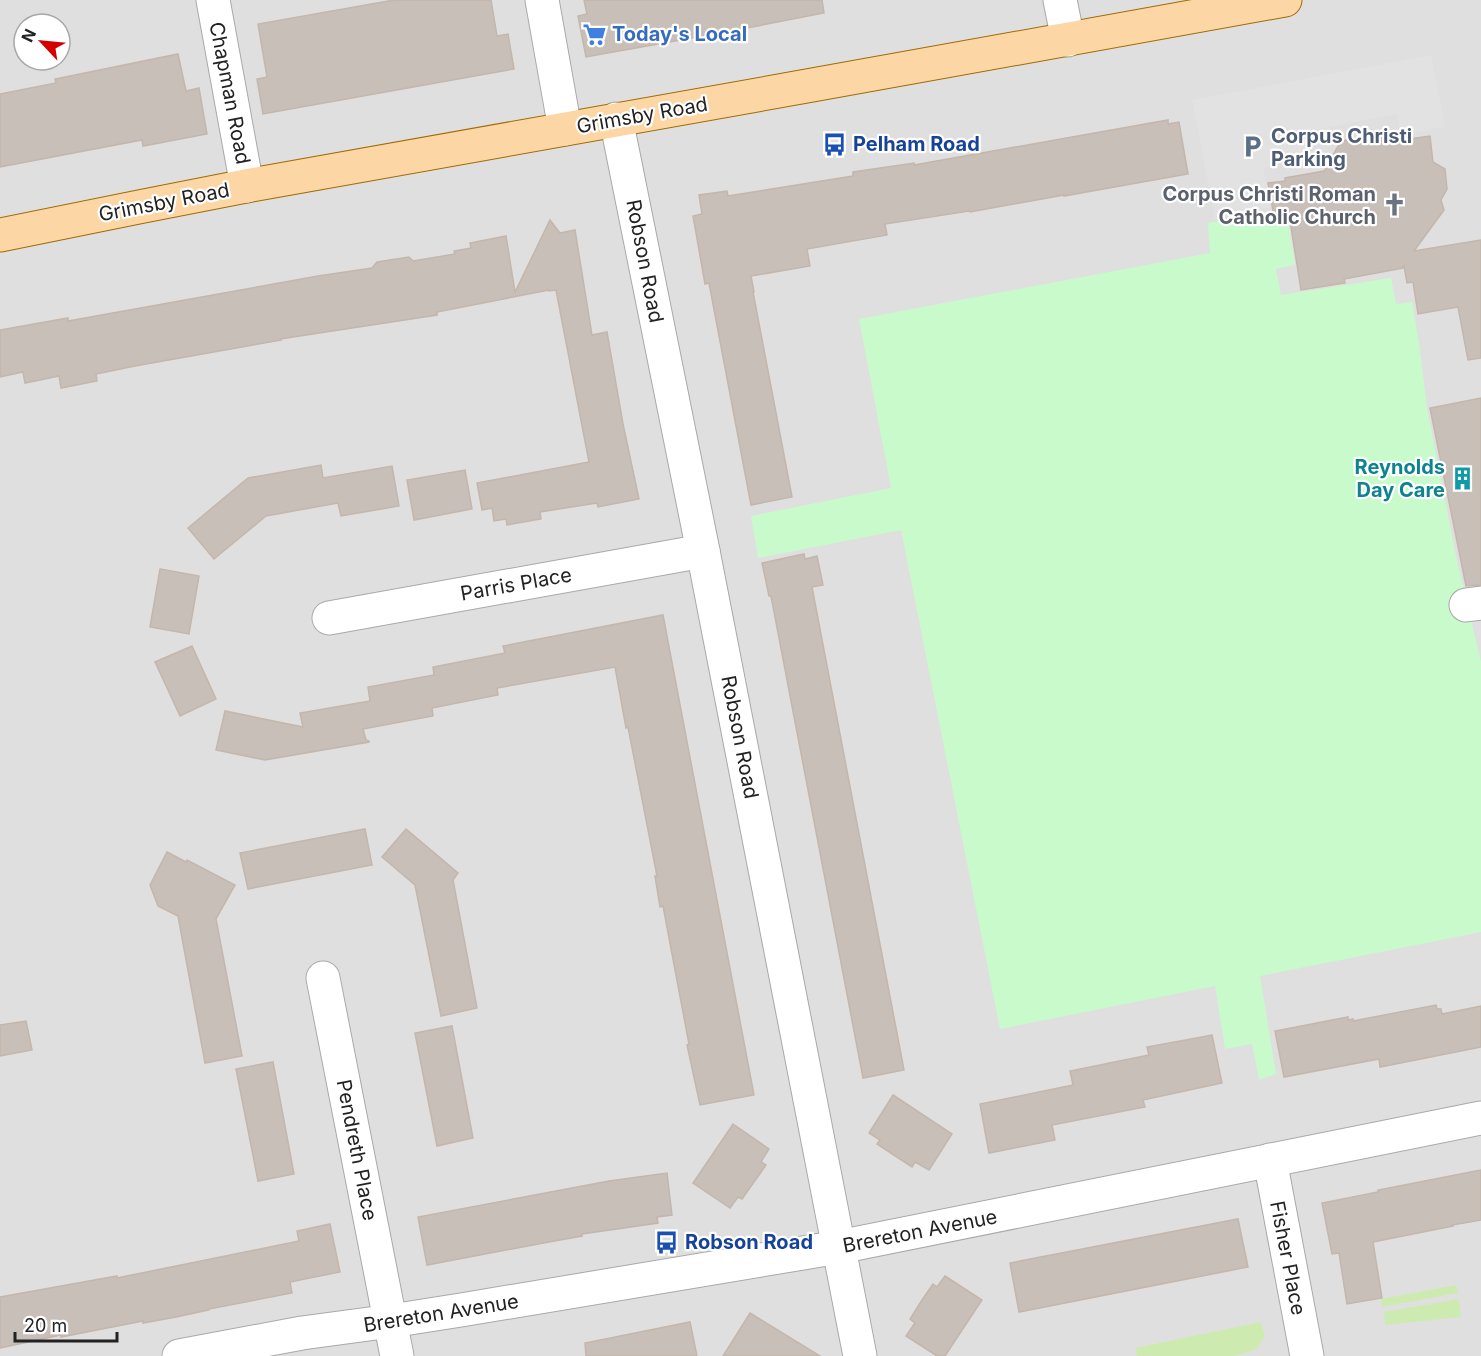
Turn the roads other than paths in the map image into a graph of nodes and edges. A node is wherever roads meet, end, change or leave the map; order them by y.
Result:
1 (213, 0) edge
2 (542, 0) edge
3 (1060, 0) edge
4 (1285, 0) edge
5 (1068, 40) junction
6 (616, 119) junction
7 (565, 129) junction
8 (247, 186) junction
9 (0, 235) edge
10 (703, 551) junction
11 (328, 618) dead end
12 (323, 978) dead end
13 (1481, 1118) edge
14 (1270, 1160) junction
15 (839, 1247) junction
16 (391, 1322) junction
17 (179, 1356) edge
18 (398, 1356) edge
19 (860, 1356) edge
20 (1307, 1356) edge

1 - 8 street, Chapman Road
2 - 7 street
3 - 5 street
4 - 5 main road, Grimsby Road
5 - 6 main road, Grimsby Road
6 - 7 main road, Grimsby Road
6 - 10 street, Robson Road
7 - 8 main road, Grimsby Road
8 - 9 main road, Grimsby Road
10 - 11 street, Parris Place
10 - 15 street, Robson Road
12 - 16 street, Pendreth Place
13 - 14 street, Brereton Avenue
14 - 15 street, Brereton Avenue
14 - 20 street, Fisher Place
15 - 16 street, Brereton Avenue
15 - 19 street, Robson Road
16 - 17 street, Brereton Avenue
16 - 18 street, Pendreth Place

